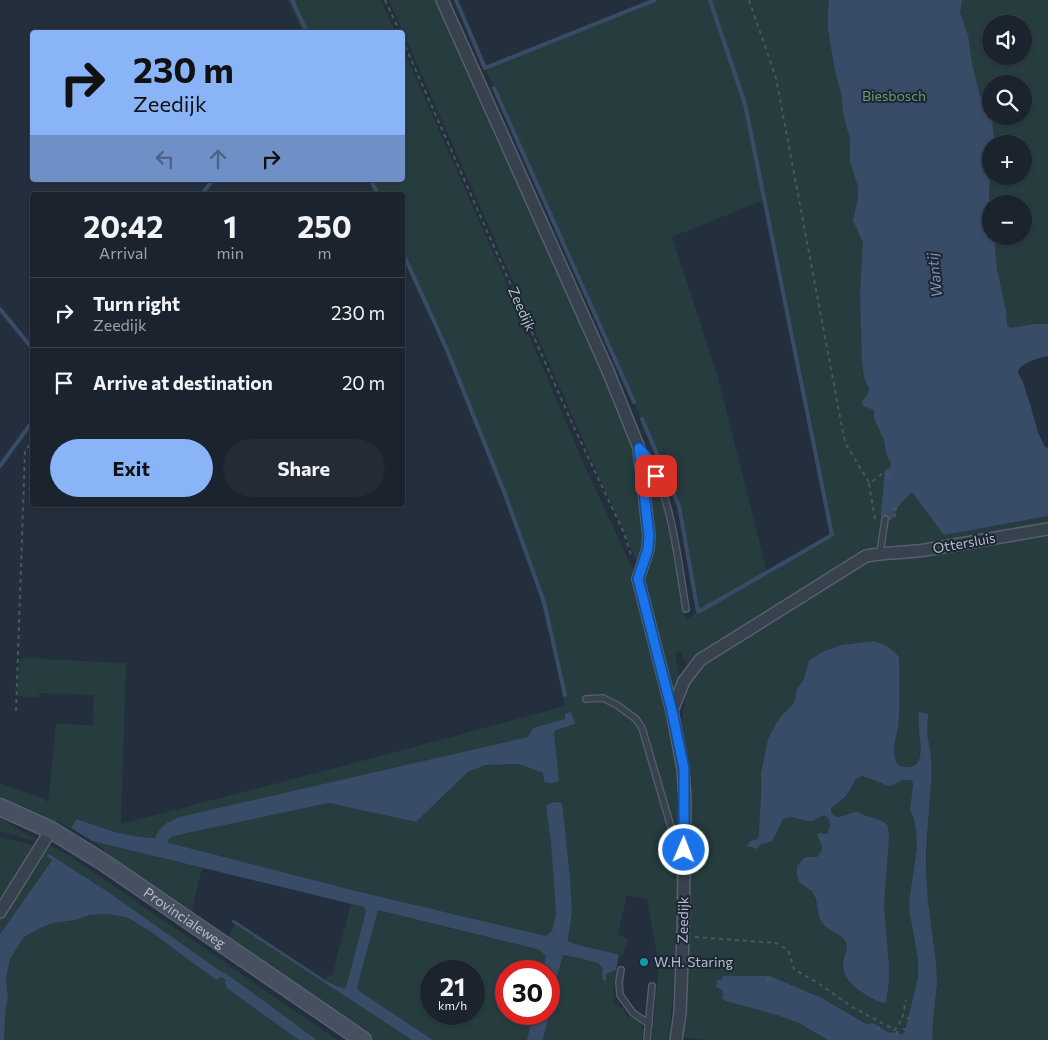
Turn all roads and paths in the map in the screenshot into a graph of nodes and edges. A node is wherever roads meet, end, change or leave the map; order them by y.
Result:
1 (385, 0) edge
2 (442, 0) edge
3 (749, 0) edge
4 (399, 30) edge
5 (405, 46) edge
6 (30, 444) edge
7 (639, 448) junction
8 (891, 474) dead end
9 (870, 484) junction
10 (886, 519) dead end
11 (1048, 529) edge
12 (882, 537) junction
13 (880, 553) junction
14 (638, 579) junction
15 (686, 609) dead end
16 (586, 699) dead end
17 (16, 710) dead end
18 (672, 711) junction
19 (0, 807) edge
20 (51, 830) junction
21 (684, 850) junction
22 (0, 912) edge
23 (683, 936) junction
24 (621, 970) dead end
25 (770, 976) dead end
26 (767, 982) dead end
27 (652, 986) dead end
28 (906, 1000) dead end
29 (907, 1018) dead end
30 (912, 1019) dead end
31 (649, 1024) junction
32 (881, 1024) dead end
33 (903, 1029) dead end
34 (877, 1030) dead end
35 (897, 1030) dead end
36 (912, 1031) dead end
37 (363, 1040) edge
38 (647, 1040) edge
39 (676, 1040) edge
40 (898, 1040) edge

1 - 4 path
2 - 7 street
3 - 9 path
5 - 14 path, Zeedijk
6 - 17 path
7 - 14 street
7 - 15 lane
8 - 9 path
9 - 12 path
10 - 12 lane
11 - 13 street, Ottersluis
12 - 13 lane
13 - 18 street
14 - 18 street, Zeedijk
16 - 21 lane
18 - 21 street, Zeedijk
19 - 20 main road, Provincialeweg
20 - 22 street
20 - 37 main road, Provincialeweg
21 - 23 street, Zeedijk
23 - 28 path
23 - 39 street, Zeedijk
24 - 31 lane
25 - 26 path
27 - 31 lane
29 - 30 path
31 - 38 lane
32 - 34 path
33 - 36 path
35 - 40 path

